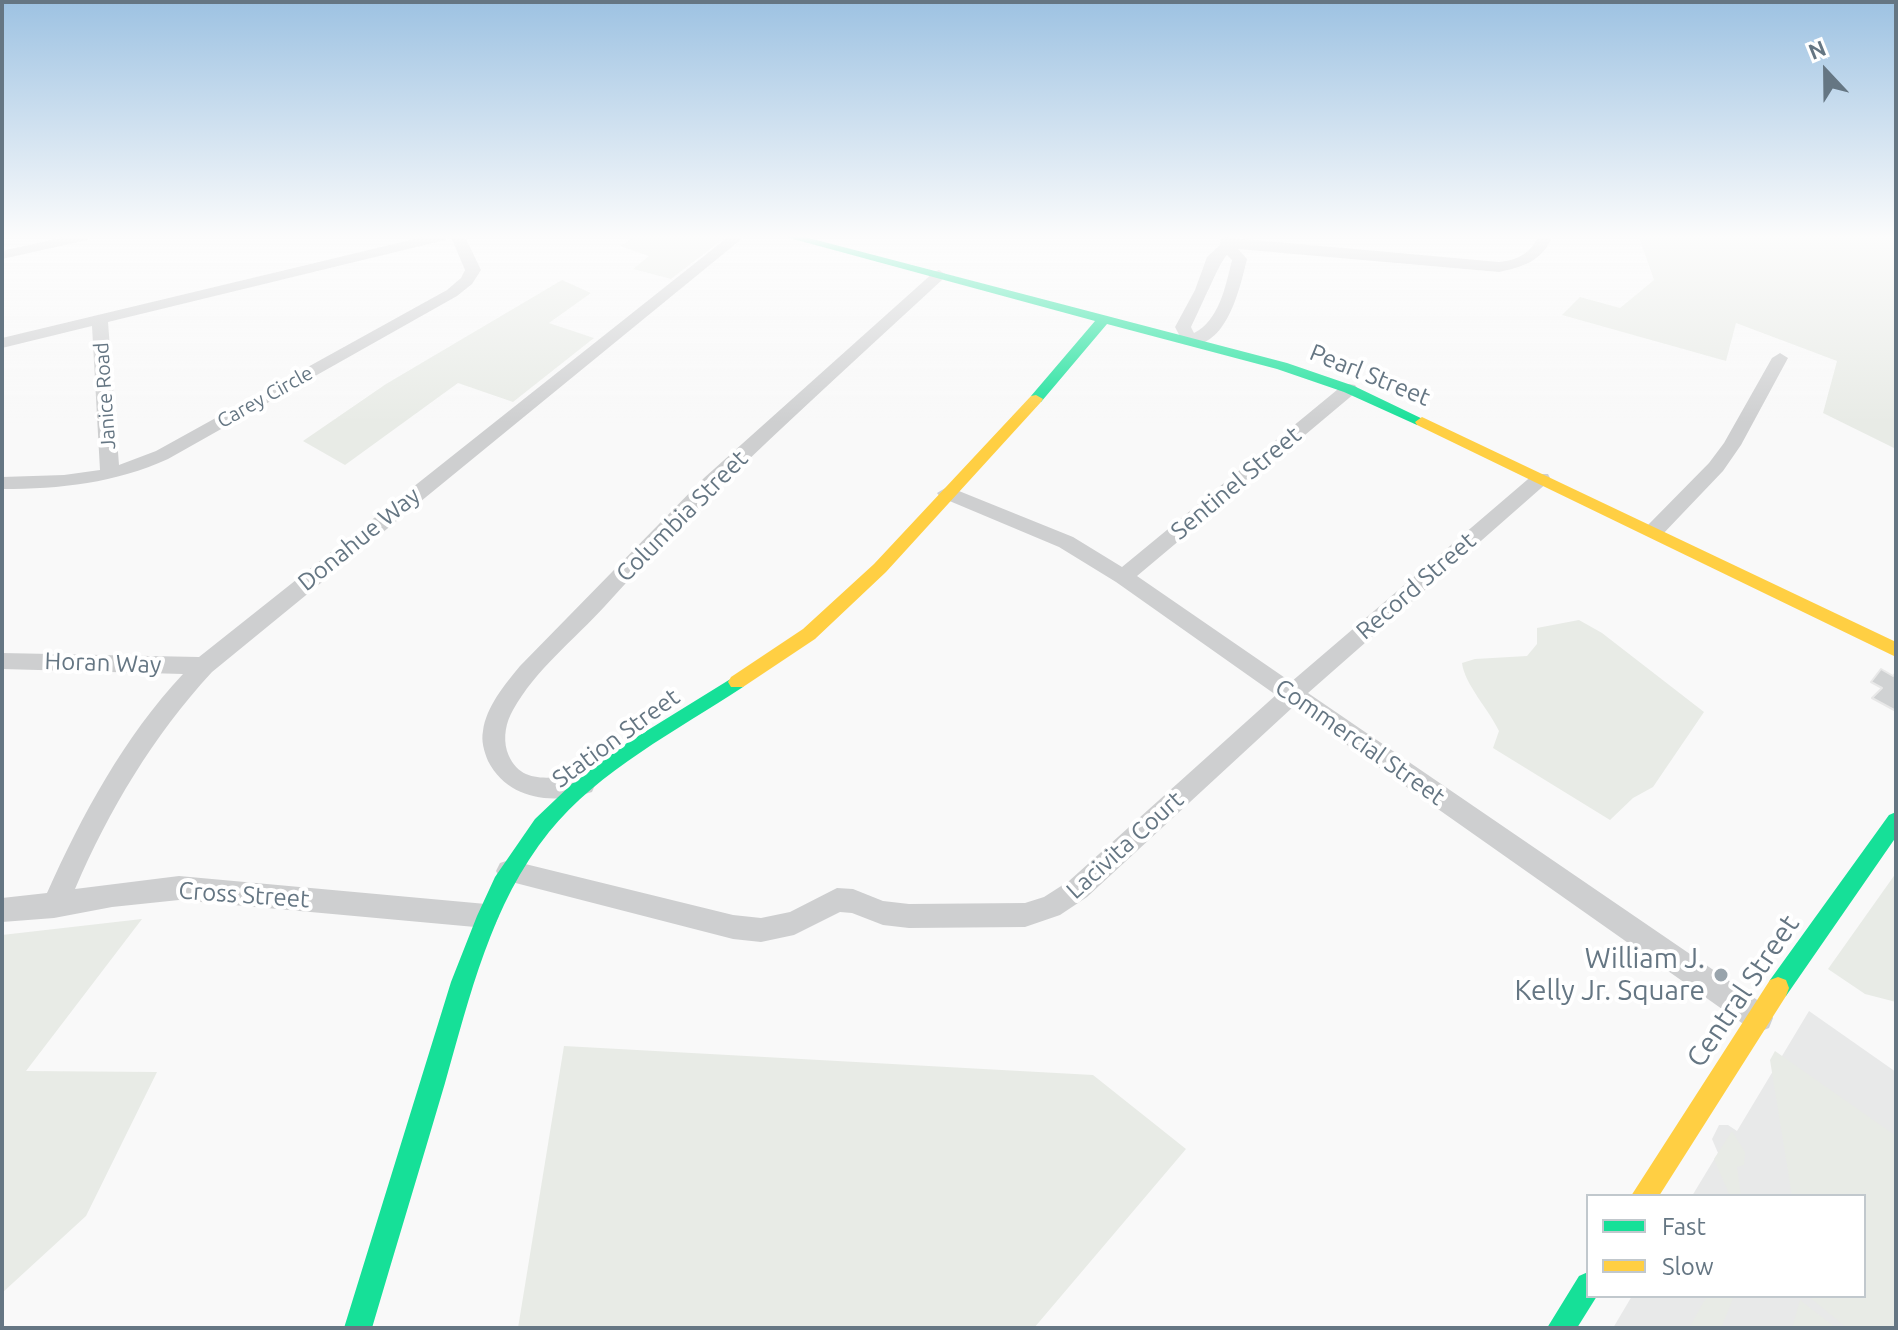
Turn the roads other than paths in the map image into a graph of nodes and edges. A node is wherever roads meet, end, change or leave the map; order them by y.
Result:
1 (183, 299) edge
2 (441, 299) edge
3 (660, 299) edge
4 (913, 299) edge
5 (1029, 299) edge
6 (1198, 299) edge
7 (1228, 299) edge
8 (100, 319) junction
9 (1104, 319) junction
10 (1190, 341) junction
11 (2, 343) edge
12 (1780, 358) dead end
13 (1349, 389) junction
14 (110, 474) junction
15 (1541, 478) junction
16 (2, 483) edge
17 (947, 493) junction
18 (1654, 531) junction
19 (1123, 577) junction
20 (1896, 650) edge
21 (2, 661) edge
22 (204, 666) junction
23 (1291, 695) junction
24 (523, 783) junction
25 (583, 785) junction
26 (1896, 821) edge
27 (543, 824) junction
28 (509, 871) junction
29 (54, 906) junction
30 (2, 910) edge
31 (486, 916) junction
32 (1759, 1018) junction
33 (1645, 1194) edge
34 (1586, 1288) edge
35 (358, 1328) edge
36 (1561, 1328) edge

1 - 8 street
2 - 14 street, Carey Circle
3 - 22 street, Donahue Way
4 - 24 street, Columbia Street
5 - 9 main road, Pearl Street
6 - 10 street
7 - 10 street
8 - 11 street
8 - 14 street, Janice Road
9 - 10 main road, Pearl Street
9 - 17 main road, Station Street
10 - 13 main road, Pearl Street
12 - 18 street
13 - 15 main road, Pearl Street
13 - 19 street, Sentinel Street
14 - 16 street, Carey Circle
15 - 18 main road, Pearl Street
15 - 23 street, Record Street
17 - 19 street, Commercial Street
17 - 25 main road, Station Street
18 - 20 main road, Pearl Street
19 - 23 street, Commercial Street
21 - 22 street, Horan Way
22 - 29 street, Donahue Way
23 - 28 street, Lacivita Court
23 - 32 street, Commercial Street
24 - 25 street
24 - 27 street, Columbia Street
25 - 27 main road, Station Street
26 - 32 main road, Central Street
27 - 28 main road, Station Street
28 - 31 main road, Station Street
29 - 30 street, Cross Street
29 - 31 street, Cross Street
31 - 35 main road, Station Street
32 - 33 main road, Central Street
34 - 36 main road

